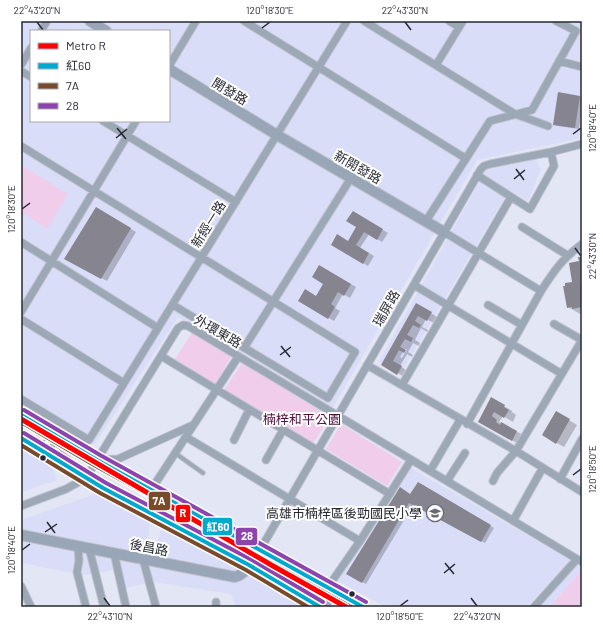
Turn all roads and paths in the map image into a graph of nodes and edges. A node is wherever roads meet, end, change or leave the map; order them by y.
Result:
1 (47, 21) edge
2 (90, 21) edge
3 (196, 21) edge
4 (244, 21) edge
5 (347, 21) edge
6 (364, 21) edge
7 (449, 21) edge
8 (556, 21) edge
9 (461, 24) edge
10 (42, 30) edge
11 (104, 30) edge
12 (30, 50) edge
13 (560, 61) junction
14 (170, 64) edge
15 (21, 65) edge
16 (436, 65) junction
17 (319, 67) junction
18 (582, 67) edge
19 (170, 70) edge
20 (21, 71) edge
21 (30, 76) edge
22 (515, 114) junction
23 (105, 122) edge
24 (135, 122) edge
25 (548, 126) dead end
26 (277, 135) junction
27 (127, 136) junction
28 (582, 144) edge
29 (21, 146) edge
30 (551, 152) junction
31 (465, 158) junction
32 (477, 175) junction
33 (351, 178) junction
34 (93, 191) junction
35 (511, 197) junction
36 (236, 202) junction
37 (426, 221) junction
38 (522, 227) dead end
39 (444, 232) junction
40 (21, 242) edge
41 (582, 244) edge
42 (479, 253) junction
43 (567, 255) junction
44 (202, 257) junction
45 (51, 262) junction
46 (414, 285) junction
47 (542, 291) junction
48 (273, 301) junction
49 (173, 304) junction
50 (488, 305) dead end
51 (449, 306) junction
52 (21, 312) edge
53 (21, 319) edge
54 (554, 324) dead end
55 (522, 325) junction
56 (158, 328) junction
57 (582, 340) edge
58 (511, 344) junction
59 (244, 348) junction
60 (161, 356) junction
61 (238, 357) junction
62 (367, 365) junction
63 (562, 374) junction
64 (124, 383) junction
65 (402, 385) junction
66 (217, 390) junction
67 (21, 399) edge
68 (250, 410) junction
69 (21, 415) edge
70 (338, 416) junction
71 (460, 420) junction
72 (467, 424) junction
73 (193, 425) junction
74 (283, 430) junction
75 (186, 437) junction
76 (21, 438) edge
77 (582, 439) edge
78 (234, 440) dead end
79 (317, 451) junction
80 (516, 451) junction
81 (175, 453) junction
82 (465, 453) dead end
83 (97, 460) junction
84 (266, 460) dead end
85 (411, 460) junction
86 (542, 468) junction
87 (430, 471) junction
88 (203, 472) dead end
89 (86, 478) junction
90 (560, 479) junction
91 (447, 481) junction
92 (493, 481) dead end
93 (151, 490) junction
94 (582, 492) edge
95 (390, 494) junction
96 (289, 500) junction
97 (21, 506) edge
98 (513, 521) junction
99 (21, 534) edge
100 (360, 541) junction
101 (78, 546) junction
102 (89, 548) junction
103 (260, 550) junction
104 (114, 553) junction
105 (143, 559) junction
106 (579, 560) edge
107 (249, 565) junction
108 (313, 579) junction
109 (21, 586) edge
110 (328, 588) junction
111 (302, 602) edge
112 (31, 607) edge
113 (86, 607) edge
114 (104, 607) edge
115 (126, 607) edge
116 (156, 607) edge
117 (320, 607) edge
118 (327, 607) edge
119 (363, 607) edge
120 (534, 607) edge

1 - 10 street
2 - 11 street
3 - 14 street
4 - 17 street
5 - 17 street, 新經一路
6 - 16 street
7 - 9 street
8 - 13 street
9 - 16 street
12 - 15 street
13 - 18 street
13 - 22 street
16 - 22 street
17 - 26 street, 新經一路
17 - 31 street
19 - 26 street, 開發路
20 - 21 street
22 - 25 street
22 - 31 street
23 - 27 street
24 - 27 street
26 - 33 street, 新開發路
26 - 36 street, 新經一路
27 - 34 street
27 - 36 street
28 - 30 street, 瑞屏路
29 - 34 street
30 - 32 street, 瑞屏路
30 - 35 street
31 - 37 street
32 - 35 street
32 - 39 street, 瑞屏路
33 - 37 street, 新開發路
33 - 48 street
34 - 44 street
34 - 45 street
35 - 42 street
36 - 44 street, 新經一路
37 - 39 street, 新開發路
38 - 43 street
39 - 42 street
39 - 46 street, 瑞屏路
40 - 45 street
41 - 43 street
42 - 47 street
42 - 51 street
43 - 47 street
44 - 48 street
44 - 49 street, 新經一路
45 - 52 street
45 - 56 street
46 - 51 street
46 - 62 street, 瑞屏路
47 - 55 street
48 - 59 street
48 - 59 street
49 - 56 street, 新經一路
49 - 59 street
50 - 55 street
51 - 58 street
51 - 65 street
53 - 64 street
54 - 57 street
55 - 58 street
56 - 64 street, 新經一路
57 - 63 street
58 - 63 street
58 - 72 street
60 - 61 street, 外環東路
60 - 66 street
60 - 83 street, 外環東路
61 - 66 street
61 - 70 street, 外環東路
62 - 65 street
62 - 70 street, 瑞屏路
63 - 80 street
64 - 67 street, 新經一路
65 - 71 street
66 - 68 street
66 - 73 street
68 - 74 street
68 - 78 street
69 - 83 street
70 - 79 street, 瑞屏路
70 - 85 street, 外環東路
71 - 72 street
71 - 87 street
72 - 80 street
73 - 75 street
73 - 83 street
74 - 79 street
74 - 84 street
75 - 81 street
75 - 96 street
76 - 89 street
77 - 90 street
79 - 95 street
79 - 96 street, 瑞屏路
80 - 86 street
80 - 92 street
81 - 88 lane
81 - 93 street
82 - 91 street
83 - 89 street, 外環東路
83 - 93 street
85 - 87 street, 外環東路
85 - 95 street
86 - 90 street
86 - 98 street
87 - 91 street, 外環東路
89 - 97 street
89 - 107 street
90 - 94 street
91 - 98 street, 外環東路
93 - 103 street
95 - 100 street
96 - 100 street
96 - 103 street, 瑞屏路
98 - 106 street, 外環東路
99 - 101 street, 後昌路
100 - 110 street
101 - 102 street, 後昌路
101 - 113 street
102 - 104 street, 後昌路
102 - 114 street
103 - 107 street, 後昌路
103 - 108 street
104 - 105 street, 後昌路
104 - 115 street
105 - 107 street, 後昌路
105 - 116 street
106 - 120 street
107 - 111 street
108 - 110 street
108 - 111 street
109 - 112 street
110 - 118 street
110 - 119 street
111 - 117 street

